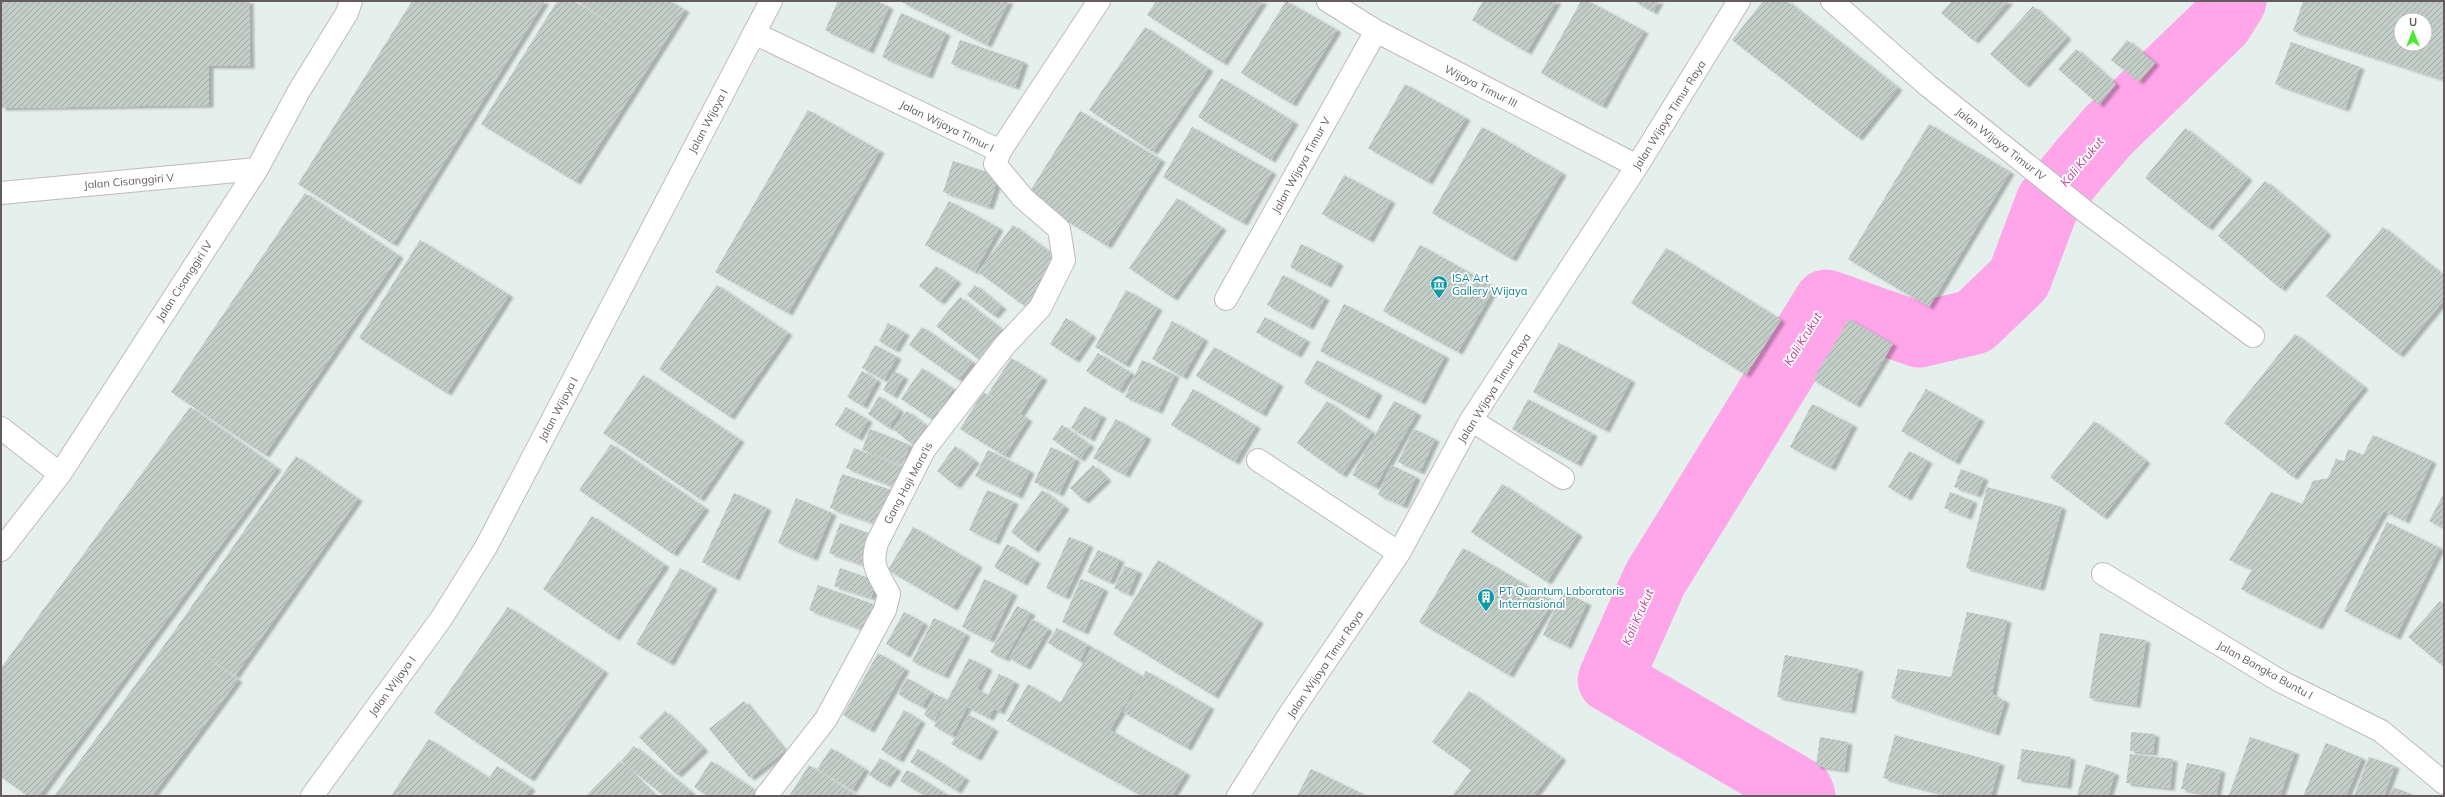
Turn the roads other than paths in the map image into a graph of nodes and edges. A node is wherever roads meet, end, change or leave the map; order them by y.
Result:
1 (351, 1) edge
2 (770, 1) edge
3 (1099, 1) edge
4 (1328, 1) edge
5 (1739, 1) edge
6 (1832, 1) edge
7 (1376, 31) junction
8 (754, 33) junction
9 (1000, 151) junction
10 (1637, 166) junction
11 (257, 169) junction
12 (1, 193) edge
13 (1226, 299) dead end
14 (2253, 336) dead end
15 (1471, 420) junction
16 (1, 428) edge
17 (1258, 460) dead end
18 (60, 474) junction
19 (1564, 478) dead end
20 (1, 550) edge
21 (1399, 553) junction
22 (2103, 574) dead end
23 (2444, 783) edge
24 (312, 796) edge
25 (766, 796) edge
26 (1238, 796) edge

1 - 11 street, Jalan Cisanggiri IV
2 - 8 street, Jalan Wijaya I
3 - 9 street, Jalan Wijaya Timur I
4 - 7 street, Wijaya Timur III
5 - 10 street, Jalan Wijaya Timur Raya
6 - 14 street, Jalan Wijaya Timur IV
7 - 10 street, Wijaya Timur III
7 - 13 street, Jalan Wijaya Timur V
8 - 9 street, Jalan Wijaya Timur I
8 - 24 street, Jalan Wijaya I
9 - 25 street, Gang Haji Mara'is
10 - 15 street, Jalan Wijaya Timur Raya
11 - 12 street, Jalan Cisanggiri V
11 - 18 street, Jalan Cisanggiri IV
15 - 19 street
15 - 21 street, Jalan Wijaya Timur Raya
16 - 18 street
17 - 21 street
18 - 20 street, Jalan Cisanggiri IV
21 - 26 street, Jalan Wijaya Timur Raya
22 - 23 street, Jalan Bangka Buntu I

